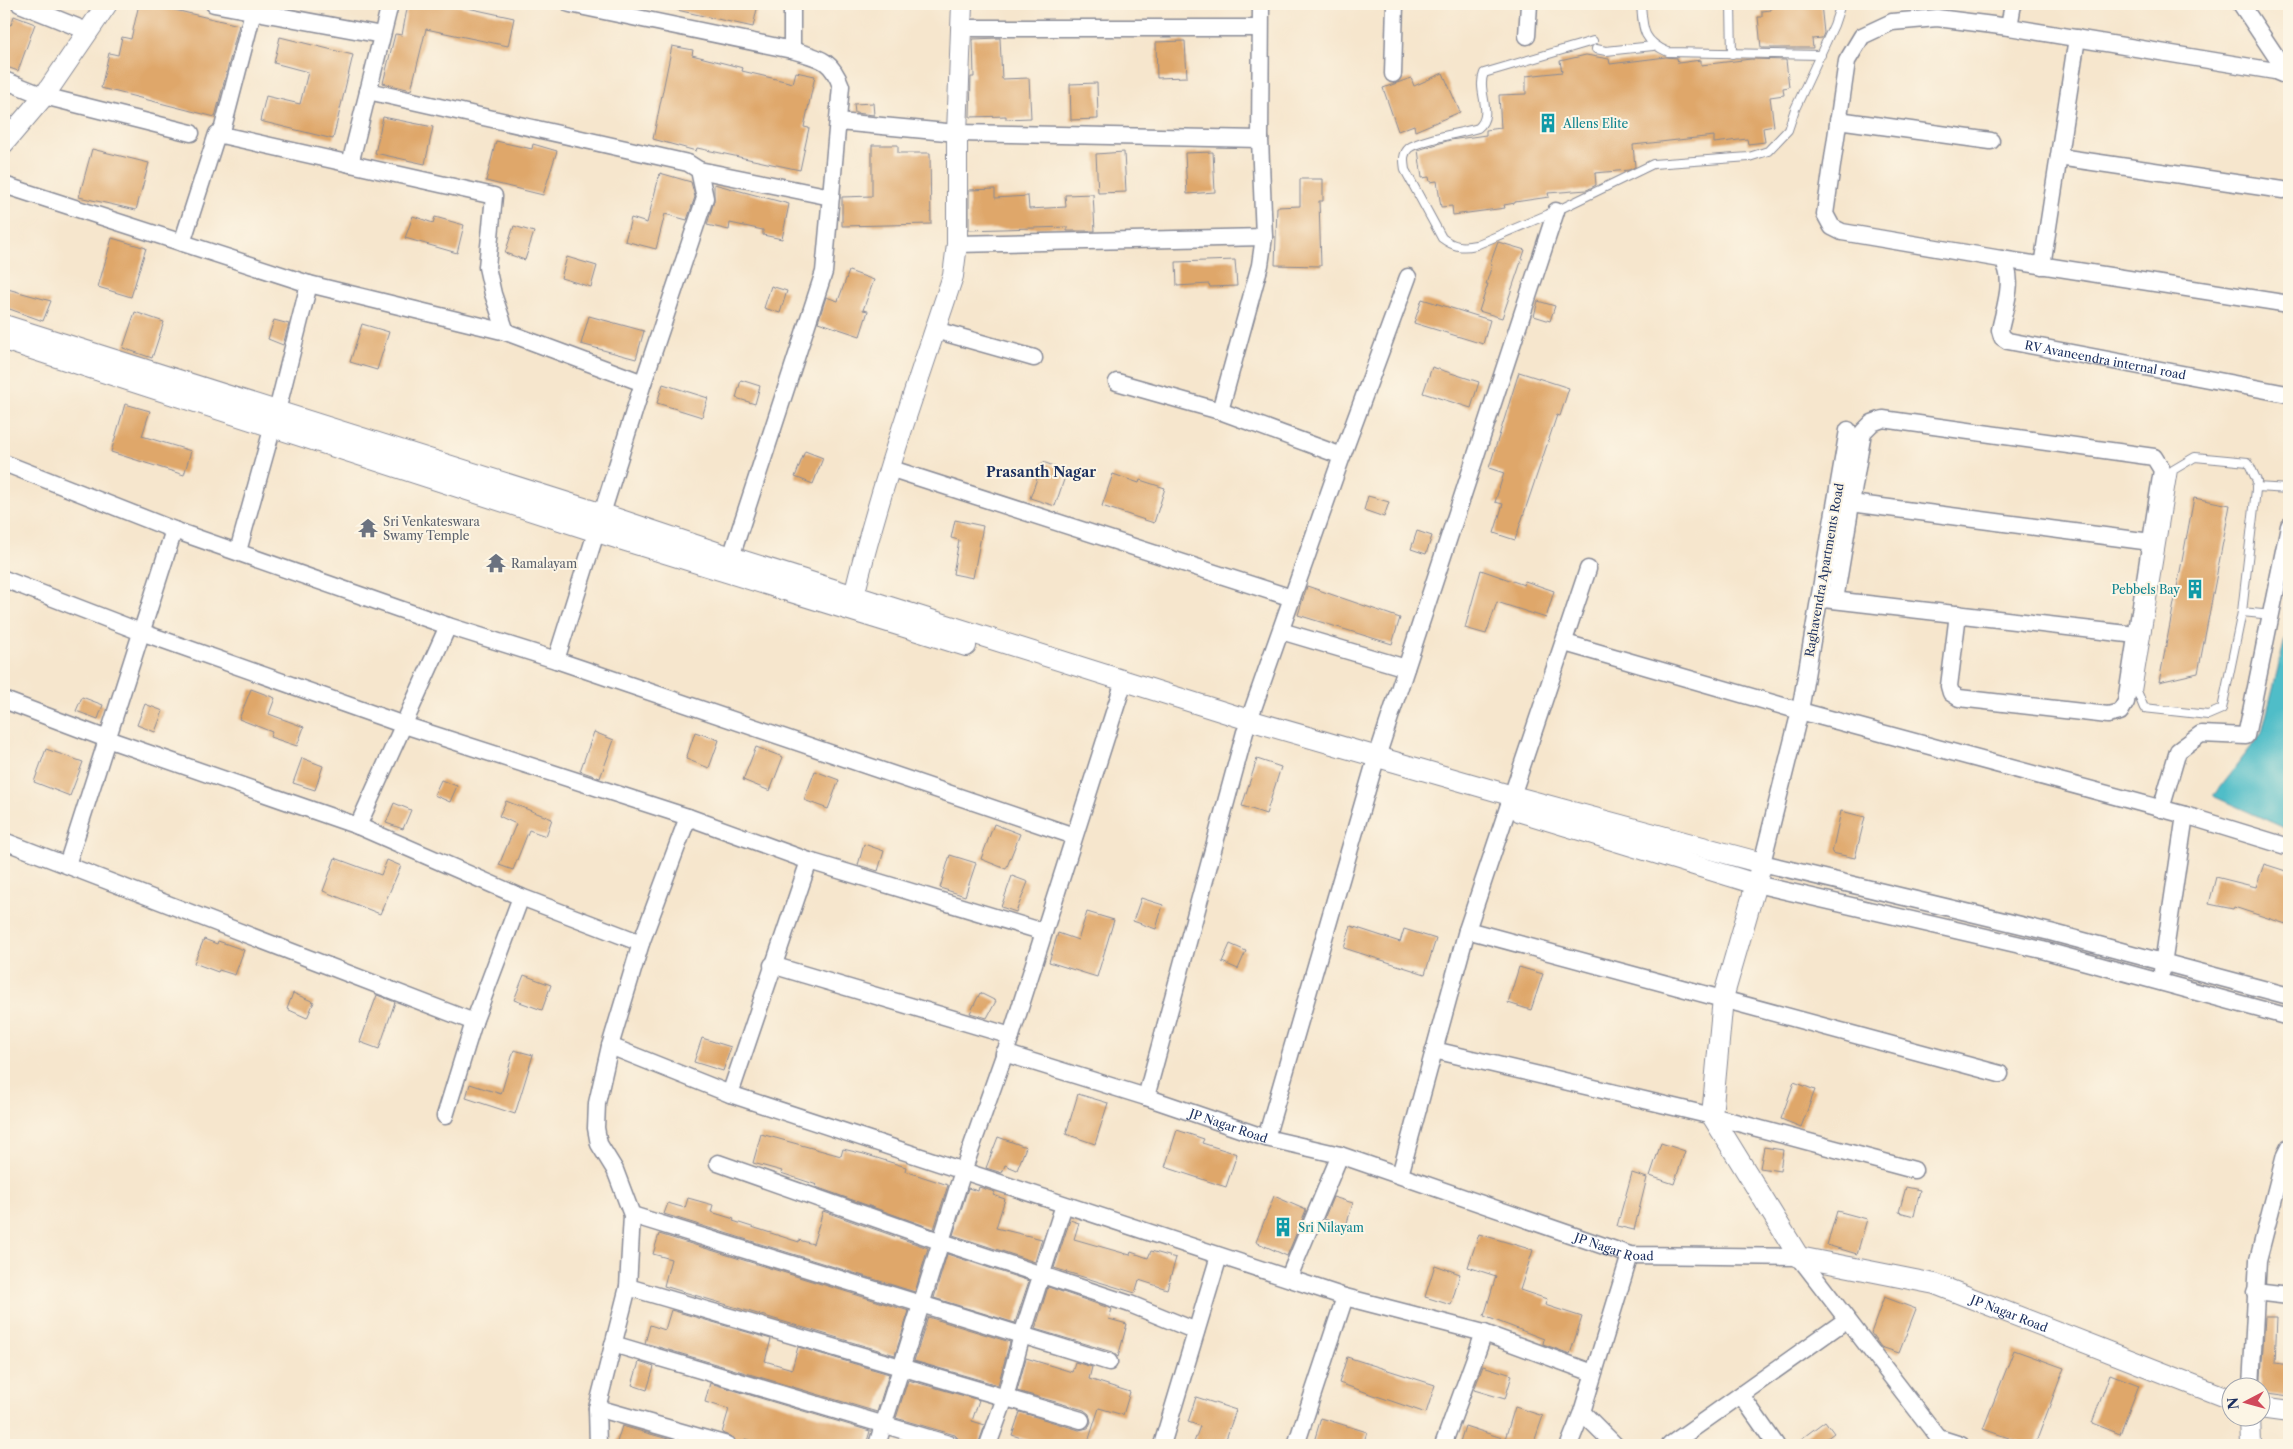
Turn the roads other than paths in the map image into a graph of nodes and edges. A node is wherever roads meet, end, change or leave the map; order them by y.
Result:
1 (20, 4) edge
2 (107, 4) edge
3 (214, 4) edge
4 (390, 4) edge
5 (570, 4) edge
6 (792, 4) edge
7 (962, 4) edge
8 (1262, 4) edge
9 (1395, 4) edge
10 (1529, 4) edge
11 (1640, 4) edge
12 (1730, 4) edge
13 (1840, 4) edge
14 (2013, 4) edge
15 (2242, 4) edge
16 (253, 12) junction
17 (2010, 26) junction
18 (961, 28) junction
19 (1260, 28) junction
20 (87, 31) junction
21 (382, 35) junction
22 (1528, 36) dead end
23 (2077, 38) junction
24 (1653, 46) junction
25 (792, 50) junction
26 (1732, 54) junction
27 (1821, 55) junction
28 (1393, 74) dead end
29 (2289, 76) edge
30 (4, 80) edge
31 (368, 91) junction
32 (44, 96) junction
33 (1838, 120) junction
34 (839, 122) junction
35 (191, 132) dead end
36 (957, 133) junction
37 (221, 135) junction
38 (1260, 139) junction
39 (1991, 141) dead end
40 (4, 143) edge
41 (2058, 157) junction
42 (350, 164) junction
43 (699, 170) junction
44 (4, 185) edge
45 (2283, 190) dead end
46 (831, 197) junction
47 (1556, 211) junction
48 (1264, 237) junction
49 (182, 243) junction
50 (957, 244) junction
51 (2001, 259) junction
52 (2042, 266) junction
53 (1408, 277) dead end
54 (309, 284) junction
55 (2289, 304) edge
56 (4, 325) edge
57 (935, 330) junction
58 (506, 332) junction
59 (4, 340) edge
60 (1034, 358) dead end
61 (1117, 382) dead end
62 (643, 383) junction
63 (2289, 392) edge
64 (1220, 411) junction
65 (275, 418) junction
66 (1848, 430) dead end
67 (1342, 456) junction
68 (4, 463) edge
69 (889, 468) junction
70 (2256, 487) junction
71 (2289, 489) edge
72 (1851, 503) junction
73 (600, 523) junction
74 (2289, 526) edge
75 (174, 530) junction
76 (2151, 542) junction
77 (238, 551) junction
78 (730, 557) junction
79 (1588, 569) dead end
80 (4, 579) edge
81 (854, 596) junction
82 (1292, 598) junction
83 (1827, 599) junction
84 (2242, 612) junction
85 (1958, 614) junction
86 (2272, 615) junction
87 (448, 626) junction
88 (1281, 631) junction
89 (141, 632) junction
90 (2136, 635) junction
91 (1565, 643) junction
92 (556, 660) junction
93 (1406, 668) junction
94 (1122, 687) junction
95 (4, 700) edge
96 (1800, 711) junction
97 (404, 725) junction
98 (1247, 726) junction
99 (107, 739) junction
100 (1375, 762) junction
101 (1511, 802) junction
102 (2161, 809) junction
103 (2184, 815) junction
104 (688, 817) junction
105 (358, 826) junction
106 (1074, 836) junction
107 (4, 841) edge
108 (2289, 847) edge
109 (809, 861) junction
110 (1762, 863) junction
111 (67, 865) junction
112 (1756, 884) junction
113 (521, 897) junction
114 (1467, 930) junction
115 (1044, 932) junction
116 (641, 943) junction
117 (2163, 961) junction
118 (772, 965) junction
119 (2160, 981) junction
120 (2289, 996) edge
121 (1723, 998) junction
122 (2289, 1017) edge
123 (474, 1022) junction
124 (1011, 1036) junction
125 (610, 1046) junction
126 (1434, 1050) junction
127 (1004, 1053) junction
128 (2000, 1074) dead end
129 (730, 1094) junction
130 (1146, 1097) junction
131 (445, 1116) dead end
132 (1712, 1116) junction
133 (1266, 1138) junction
134 (2289, 1147) edge
135 (1340, 1155) junction
136 (718, 1163) dead end
137 (963, 1170) junction
138 (1914, 1170) dead end
139 (1400, 1175) junction
140 (2283, 1195) edge
141 (1064, 1205) junction
142 (632, 1215) junction
143 (942, 1242) junction
144 (1630, 1255) junction
145 (1219, 1256) junction
146 (1799, 1256) junction
147 (1043, 1274) junction
148 (1289, 1277) junction
149 (628, 1287) junction
150 (2255, 1292) junction
151 (2289, 1296) edge
152 (1345, 1297) junction
153 (923, 1303) junction
154 (1846, 1320) junction
155 (1196, 1331) junction
156 (1484, 1333) junction
157 (1022, 1334) junction
158 (613, 1344) junction
159 (1109, 1362) dead end
160 (900, 1367) junction
161 (1593, 1374) junction
162 (2251, 1376) edge
163 (1741, 1395) junction
164 (2220, 1395) edge
165 (1005, 1398) junction
166 (597, 1408) junction
167 (2270, 1409) edge
168 (1582, 1412) junction
169 (2289, 1412) edge
170 (1082, 1420) dead end
171 (883, 1424) junction
172 (2250, 1426) edge
173 (1942, 1442) edge
174 (598, 1445) edge
175 (727, 1445) edge
176 (877, 1445) edge
177 (952, 1445) edge
178 (988, 1445) edge
179 (1162, 1445) edge
180 (1296, 1445) edge
181 (1443, 1445) edge
182 (1569, 1445) edge
183 (1614, 1445) edge
184 (1670, 1445) edge
185 (1776, 1445) edge
186 (1960, 1445) edge
187 (2251, 1445) edge

1 - 20 street
2 - 20 street
3 - 16 street
4 - 21 street
5 - 25 street
6 - 25 street
7 - 18 street
8 - 19 street
9 - 28 street
10 - 22 street
11 - 24 lane
12 - 26 lane
13 - 27 lane
14 - 17 street
15 - 29 street
16 - 21 street
16 - 37 street
17 - 23 street
17 - 33 street
18 - 19 street
18 - 36 street
19 - 38 street
20 - 32 street
21 - 31 street
23 - 29 street
23 - 41 street
24 - 26 lane
24 - 47 lane
25 - 34 street
26 - 27 lane
27 - 47 lane
30 - 32 street
31 - 42 street
31 - 43 street
32 - 35 street
32 - 40 street
33 - 39 street
33 - 51 street
34 - 36 street
34 - 46 street
36 - 38 street
36 - 50 street
37 - 42 street
37 - 49 street
38 - 48 street
41 - 45 street
41 - 52 street
42 - 58 street
43 - 46 street
43 - 62 street
44 - 49 street
46 - 78 street
47 - 93 street
48 - 50 street
48 - 64 street
49 - 54 street
50 - 57 street
51 - 52 street
51 - 63 street, RV Avaneendra internal road
52 - 55 street
53 - 67 street
54 - 58 street
54 - 65 street
56 - 65 street
57 - 60 street
57 - 69 street
58 - 62 street
59 - 65 street
61 - 64 street
62 - 73 street
64 - 67 street
65 - 73 street
65 - 77 street
66 - 83 street, Raghavendra Apartments Road
67 - 82 street
68 - 75 street
69 - 81 street
69 - 82 street
70 - 71 lane
70 - 84 lane
70 - 84 lane
72 - 76 street
72 - 76 street
72 - 83 street
73 - 78 street
73 - 92 street
73 - 94 street
74 - 86 street
75 - 77 street
75 - 89 street
76 - 90 street
77 - 87 street
78 - 81 street
79 - 91 street
80 - 89 street
81 - 94 street
82 - 88 street
83 - 85 street
83 - 96 street, Raghavendra Apartments Road
84 - 86 lane
85 - 90 street
85 - 90 street
86 - 102 street
87 - 92 street
87 - 97 street
88 - 93 street
88 - 98 street
89 - 97 street
89 - 99 street
91 - 96 street
91 - 101 street
92 - 106 street
93 - 100 street
94 - 98 street
94 - 106 street
95 - 99 street
96 - 102 street
96 - 110 street, Raghavendra Apartments Road
97 - 104 street
97 - 105 street
98 - 100 street
98 - 130 street
99 - 105 street
99 - 111 street
100 - 101 street
100 - 133 street
101 - 110 street
101 - 112 street
101 - 114 street
102 - 103 street
103 - 108 street
103 - 117 street
104 - 109 street
104 - 116 street
105 - 113 street
106 - 115 street
107 - 111 street
109 - 115 street
109 - 118 street
110 - 112 street
110 - 117 street
111 - 123 street
112 - 119 street
112 - 121 street
113 - 116 street
113 - 123 street
114 - 121 street
114 - 126 street
115 - 124 street
116 - 125 street
117 - 119 street
117 - 120 street
118 - 124 street
118 - 129 street
119 - 122 street
121 - 128 street
121 - 132 street
123 - 131 street
124 - 127 street
125 - 129 street
125 - 142 street
126 - 132 street
126 - 139 street
127 - 130 street, JP Nagar Road
127 - 137 street
129 - 137 street
130 - 133 street, JP Nagar Road
132 - 138 street
132 - 146 street
133 - 135 street, JP Nagar Road
134 - 140 street
135 - 139 street, JP Nagar Road
135 - 148 street
136 - 143 street
137 - 141 street
137 - 143 street
139 - 144 street, JP Nagar Road
140 - 150 street
141 - 145 street
141 - 147 street
142 - 149 street
142 - 153 street
143 - 147 street
143 - 153 street
144 - 146 street, JP Nagar Road
144 - 161 street
145 - 148 street
145 - 155 street
146 - 154 street
146 - 164 street, JP Nagar Road
147 - 155 street
147 - 157 street
148 - 152 street
149 - 158 street
149 - 160 street
150 - 151 street
150 - 162 street
152 - 156 street
152 - 180 street
153 - 157 street
153 - 160 street
154 - 163 street
154 - 173 street
155 - 179 street
156 - 161 street
156 - 181 street
157 - 159 street
157 - 165 street
158 - 166 street
158 - 171 street
160 - 165 street
160 - 171 street
161 - 168 street
163 - 184 street
163 - 185 street
165 - 170 street
165 - 178 street
166 - 174 street
166 - 175 street
167 - 169 street
168 - 182 street
168 - 183 street
171 - 176 street
171 - 177 street
172 - 187 street
173 - 186 street

